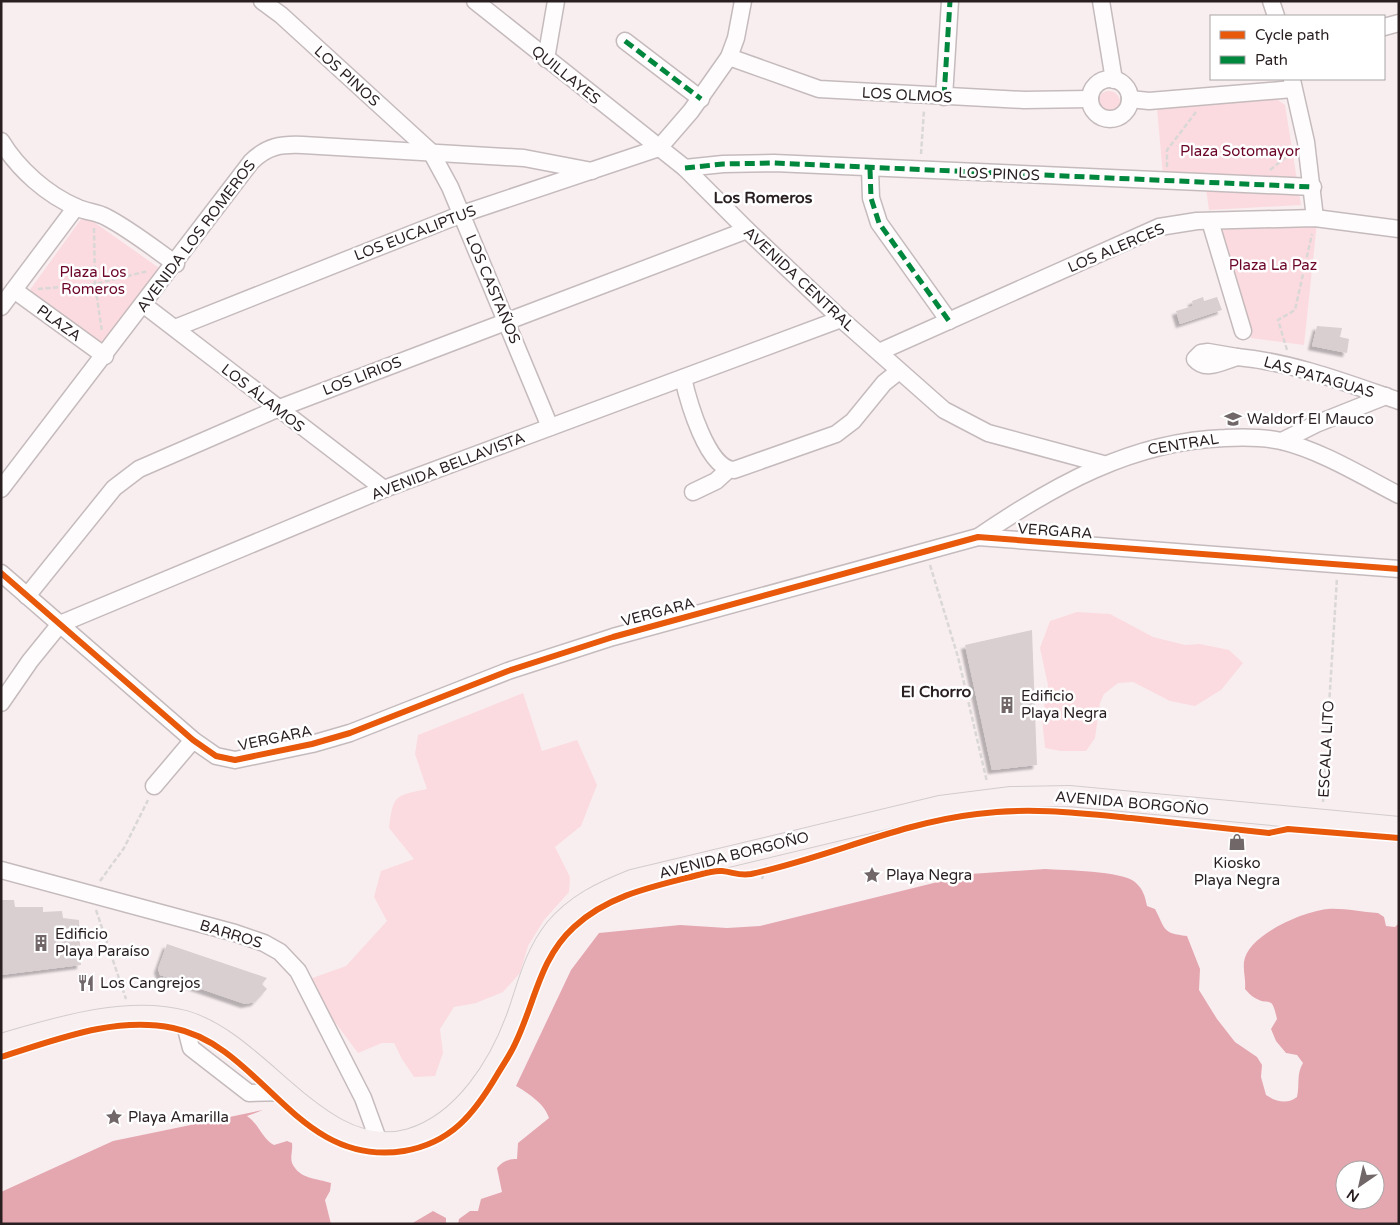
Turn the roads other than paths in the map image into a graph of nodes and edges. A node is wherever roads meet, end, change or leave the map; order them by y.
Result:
1 (262, 1) edge
2 (475, 1) edge
3 (556, 1) edge
4 (743, 1) edge
5 (950, 1) edge
6 (1101, 1) edge
7 (1271, 1) edge
8 (1276, 15) edge
9 (1399, 24) edge
10 (1385, 27) edge
11 (625, 41) dead end
12 (729, 57) junction
13 (546, 59) junction
14 (1114, 80) junction
15 (1293, 84) edge
16 (944, 97) junction
17 (1090, 98) junction
18 (701, 99) junction
19 (1130, 99) junction
20 (1, 140) edge
21 (659, 148) junction
22 (431, 152) junction
23 (685, 168) junction
24 (870, 169) junction
25 (592, 170) junction
26 (1313, 187) junction
27 (76, 207) junction
28 (462, 214) junction
29 (1315, 218) junction
30 (1210, 221) junction
31 (1399, 229) edge
32 (747, 230) junction
33 (176, 264) junction
34 (14, 290) junction
35 (144, 306) junction
36 (1, 307) edge
37 (841, 319) junction
38 (506, 321) junction
39 (950, 321) junction
40 (175, 328) junction
41 (1243, 331) dead end
42 (879, 352) junction
43 (105, 356) junction
44 (1237, 356) dead end
45 (899, 371) junction
46 (683, 378) junction
47 (1392, 399) edge
48 (277, 409) junction
49 (550, 427) junction
50 (1282, 441) junction
51 (1103, 464) junction
52 (728, 470) junction
53 (1, 489) edge
54 (384, 489) junction
55 (693, 492) dead end
56 (1399, 495) edge
57 (978, 537) junction
58 (1399, 569) edge
59 (1, 572) edge
60 (28, 596) junction
61 (60, 624) junction
62 (1, 703) edge
63 (193, 740) junction
64 (154, 786) road end
65 (1399, 827) edge
66 (1, 870) edge
67 (184, 1021) junction
68 (1, 1044) edge
69 (288, 1092) junction
70 (379, 1142) junction

1 - 22 street, LOS PINOS
2 - 13 street, QUILLAYES
3 - 13 street
4 - 12 street
5 - 16 street
6 - 14 street
7 - 8 street
9 - 10 street
11 - 18 street
12 - 16 street, LOS OLMOS
12 - 18 street
13 - 21 street, QUILLAYES
14 - 17 street
14 - 19 street
15 - 19 street
15 - 26 street
16 - 17 street, LOS OLMOS
17 - 19 street
18 - 21 street
20 - 27 street
21 - 23 street, AVENIDA CENTRAL
21 - 25 street, LOS EUCALIPTUS
22 - 25 street, AVENIDA LOS ROMEROS
22 - 28 street, LOS CASTAÑOS
22 - 33 street, AVENIDA LOS ROMEROS
23 - 24 street, LOS PINOS
23 - 32 street, AVENIDA CENTRAL
24 - 26 street, LOS PINOS
24 - 39 street
25 - 28 street, LOS EUCALIPTUS
26 - 29 street
27 - 33 street
27 - 34 street
28 - 38 street, LOS CASTAÑOS
28 - 40 street, LOS EUCALIPTUS
29 - 30 street, LOS ALERCES
29 - 31 street, LOS ALERCES
30 - 39 street, LOS ALERCES
30 - 41 street
32 - 37 street, AVENIDA CENTRAL
32 - 38 street, LOS LIRIOS
33 - 35 street, AVENIDA LOS ROMEROS
34 - 36 street
34 - 43 street, PLAZA
35 - 40 street, LOS ÁLAMOS
35 - 43 street, AVENIDA LOS ROMEROS
37 - 42 street, AVENIDA CENTRAL
37 - 46 street, AVENIDA BELLAVISTA
38 - 48 street, LOS LIRIOS
38 - 49 street, LOS CASTAÑOS
39 - 42 street, LOS ALERCES
40 - 48 street, LOS ÁLAMOS
42 - 45 street, AVENIDA CENTRAL
43 - 53 street, AVENIDA LOS ROMEROS
44 - 47 street, LAS PATAGUAS
45 - 51 street, AVENIDA CENTRAL
45 - 52 street
46 - 49 street, AVENIDA BELLAVISTA
46 - 52 street
47 - 50 street
48 - 54 street, LOS ÁLAMOS
48 - 60 street, LOS LIRIOS
49 - 54 street, AVENIDA BELLAVISTA
50 - 51 street, CENTRAL
50 - 56 street, CENTRAL
51 - 57 street, CENTRAL
52 - 55 street
54 - 61 street, AVENIDA BELLAVISTA
57 - 58 street, VERGARA
57 - 63 street, VERGARA
59 - 60 street, VERGARA
60 - 61 street, VERGARA
61 - 62 street
61 - 63 street, VERGARA
63 - 64 street
65 - 70 main road, AVENIDA BORGOÑO
66 - 70 street, BARROS
67 - 68 main road, AVENIDA BORGOÑO
67 - 69 main road, AVENIDA BORGOÑO
67 - 69 street
69 - 70 main road, AVENIDA BORGOÑO

